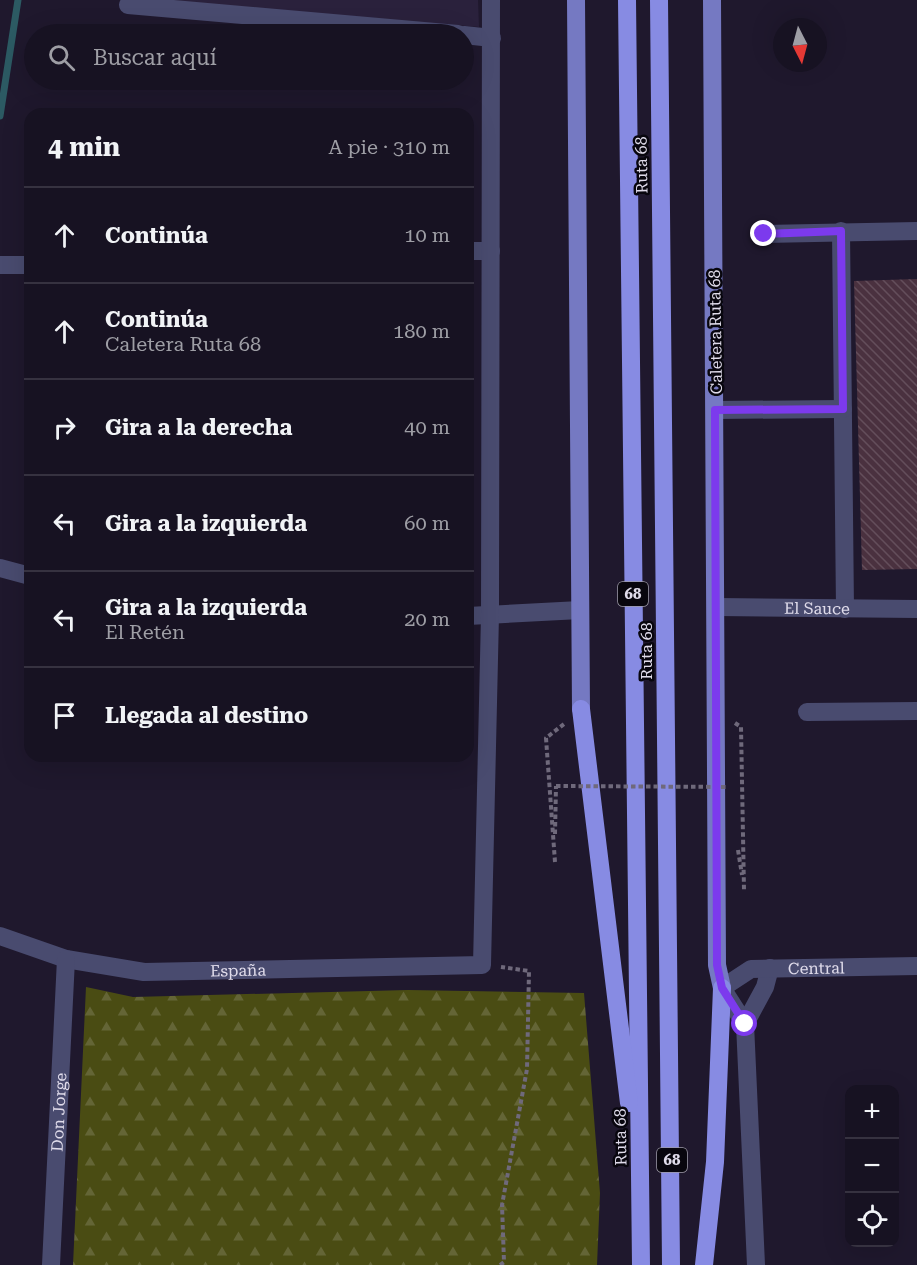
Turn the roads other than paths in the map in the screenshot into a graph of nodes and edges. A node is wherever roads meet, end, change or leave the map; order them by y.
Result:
1 (491, 0) edge
2 (576, 0) edge
3 (627, 0) edge
4 (659, 0) edge
5 (712, 0) edge
6 (128, 5) dead end
7 (344, 24) edge
8 (474, 36) edge
9 (492, 38) junction
10 (841, 231) junction
11 (917, 231) edge
12 (764, 234) dead end
13 (474, 251) edge
14 (492, 251) junction
15 (24, 265) edge
16 (0, 266) edge
17 (843, 409) junction
18 (715, 410) junction
19 (0, 568) edge
20 (24, 574) edge
21 (717, 607) junction
22 (845, 609) junction
23 (917, 609) edge
24 (580, 610) junction
25 (490, 615) junction
26 (474, 616) edge
27 (581, 709) joint
28 (917, 711) edge
29 (807, 712) dead end
30 (0, 936) edge
31 (66, 958) junction
32 (917, 966) edge
33 (770, 968) junction
34 (722, 988) junction
35 (745, 1024) junction
36 (640, 1187) junction
37 (51, 1265) edge
38 (641, 1265) edge
39 (671, 1265) edge
40 (704, 1265) edge
41 (756, 1265) edge

1 - 9 street
2 - 24 main road
3 - 36 highway, Ruta 68 / 68
4 - 39 highway, Ruta 68 / 68
5 - 18 main road, Caletera Ruta 68
6 - 7 street
8 - 9 street
9 - 14 street
10 - 11 street
10 - 12 street
10 - 17 street
13 - 14 street
14 - 25 street
15 - 16 street
17 - 18 street
17 - 22 street
18 - 21 main road, Caletera Ruta 68
19 - 20 street
21 - 22 street, El Sauce
21 - 34 main road, Caletera Ruta 68
22 - 23 street, El Sauce
24 - 25 street
24 - 27 main road
25 - 26 street
25 - 31 street, España
27 - 36 highway
28 - 29 street
30 - 31 street, España
31 - 37 street, Don Jorge
32 - 33 street, Central
33 - 34 street, Central
33 - 35 street
34 - 35 street
34 - 40 highway
35 - 41 street
36 - 38 highway, Ruta 68 / 68

